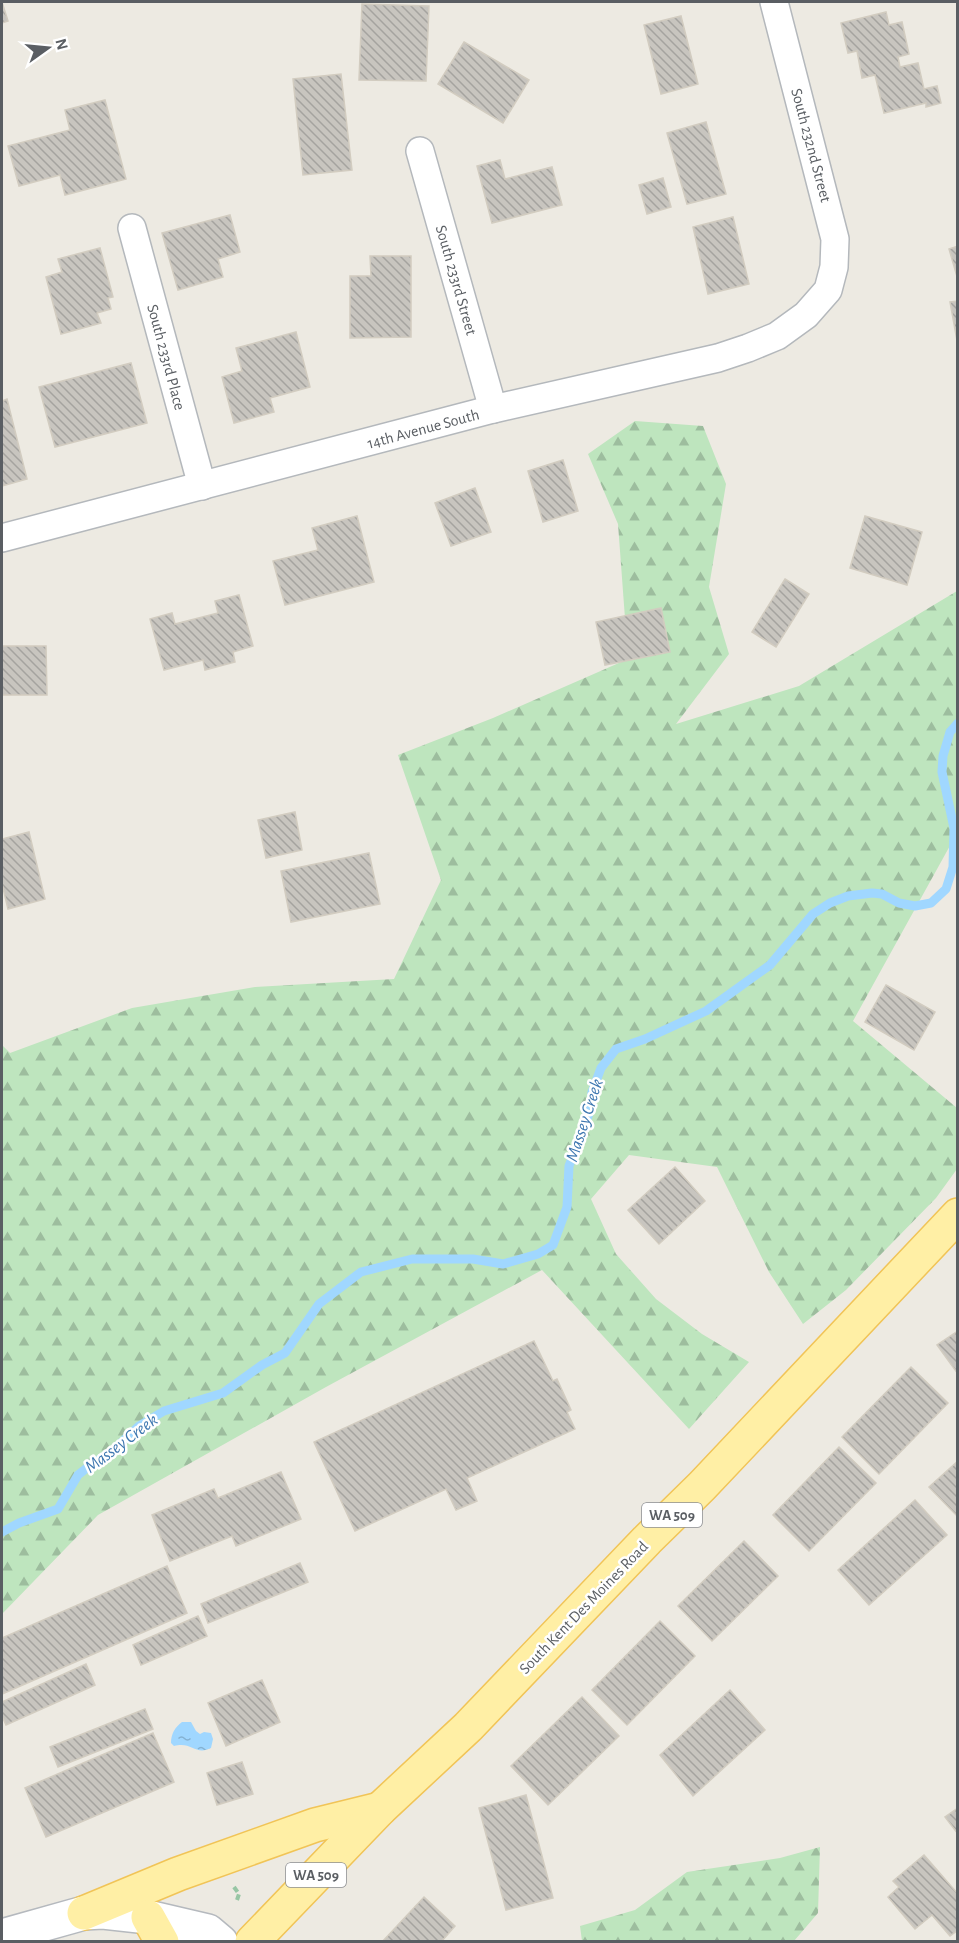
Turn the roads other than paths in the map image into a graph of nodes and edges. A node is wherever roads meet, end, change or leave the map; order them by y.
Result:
1 (774, 2) edge
2 (420, 151) dead end
3 (132, 228) dead end
4 (828, 290) joint
5 (493, 409) junction
6 (202, 486) junction
7 (2, 538) edge
8 (957, 1215) edge
9 (380, 1809) junction
10 (84, 1913) junction
11 (155, 1929) edge
12 (2, 1936) edge
13 (221, 1941) edge
14 (252, 1941) edge

1 - 4 street, South 232nd Street
2 - 5 street, South 233rd Street
3 - 6 street, South 233rd Place
4 - 5 street, 14th Avenue South
5 - 6 street, 14th Avenue South
6 - 7 street, 14th Avenue South
8 - 9 main road, South Kent Des Moines Road / WA 509
9 - 10 main road
9 - 14 main road, South Kent Des Moines Road / WA 509
10 - 11 main road
10 - 12 main road
11 - 13 main road

